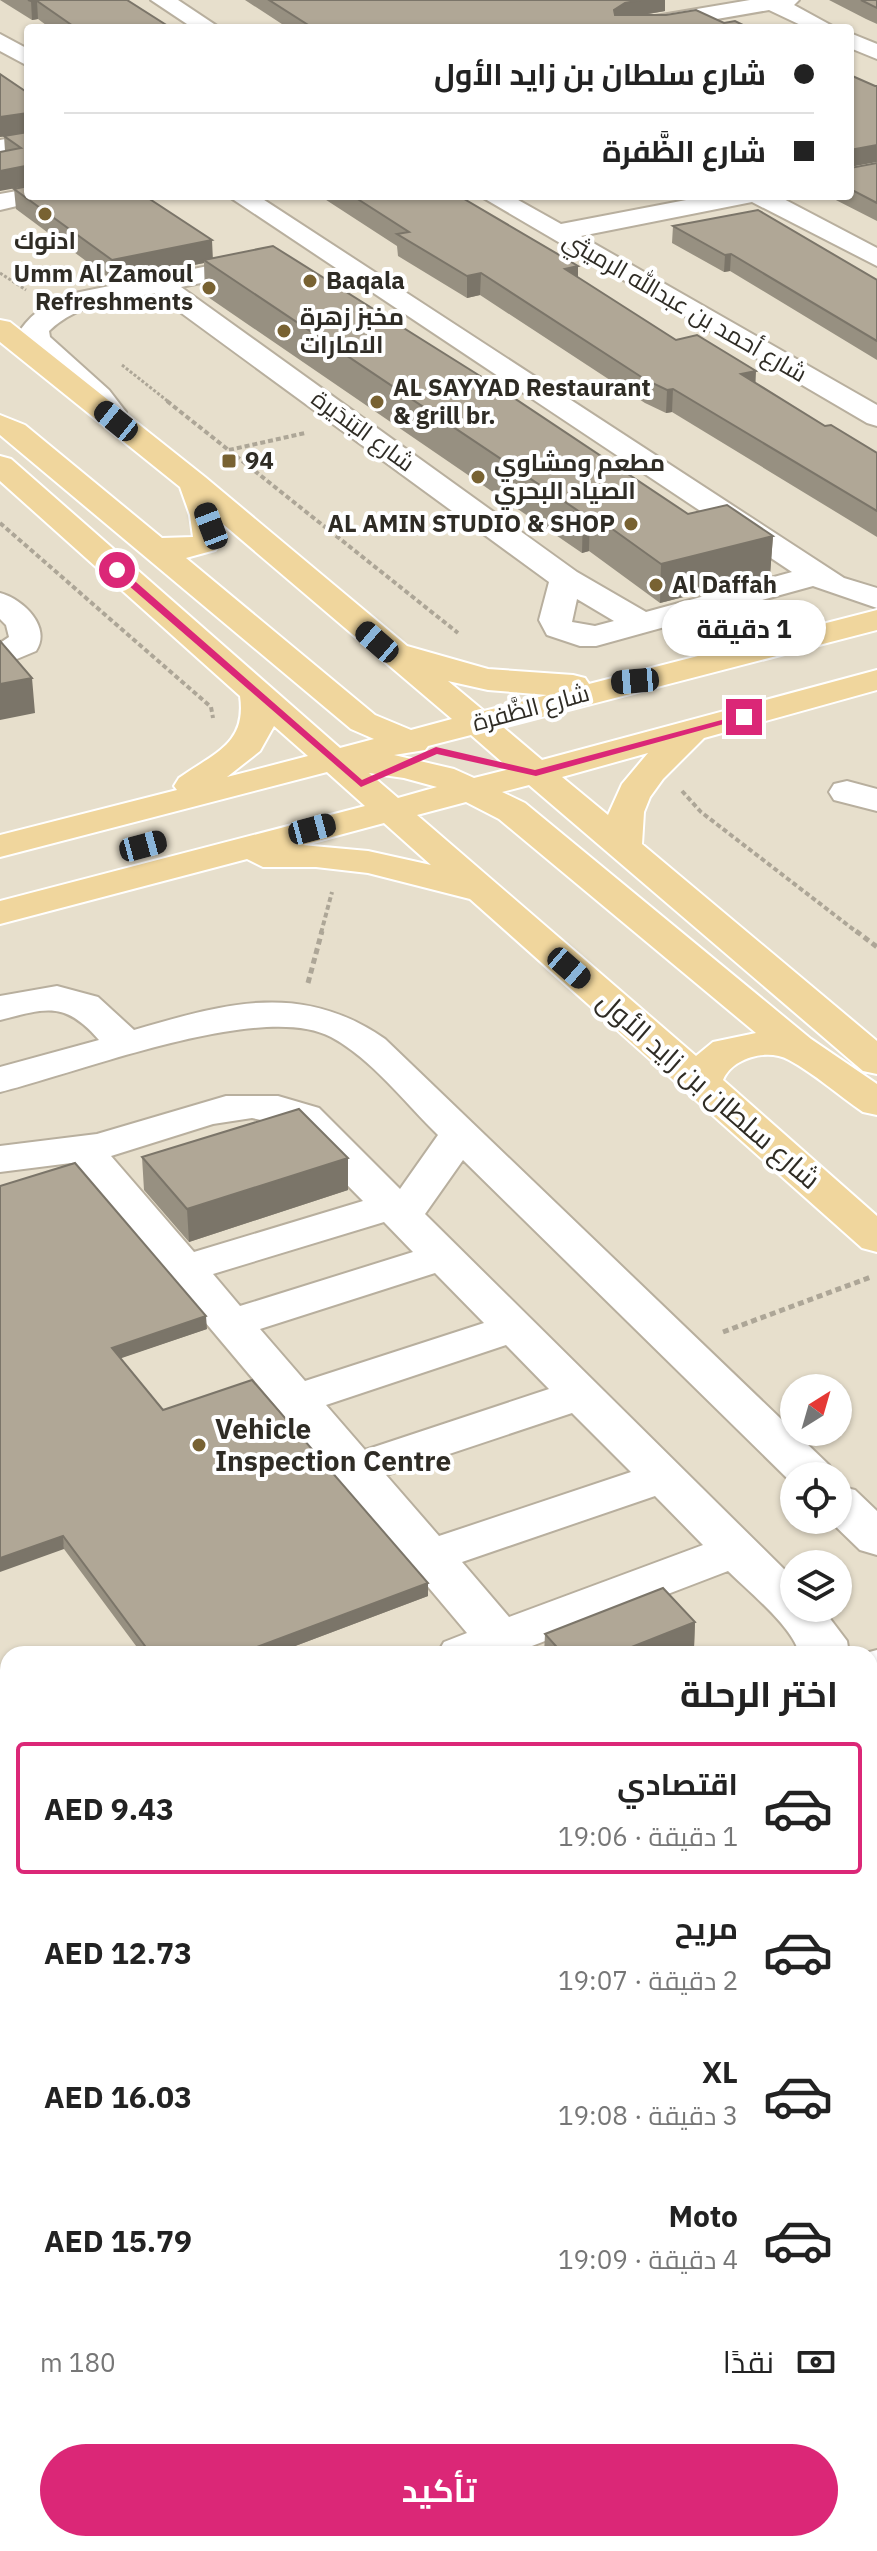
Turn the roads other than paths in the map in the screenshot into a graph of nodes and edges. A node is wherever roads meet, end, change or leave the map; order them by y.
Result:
1 (162, 0) edge
2 (775, 1) edge
3 (721, 5) edge
4 (202, 24) edge
5 (643, 24) edge
6 (761, 24) edge
7 (818, 24) edge
8 (0, 41) edge
9 (854, 42) edge
10 (877, 52) edge
11 (24, 56) edge
12 (24, 143) edge
13 (0, 147) edge
14 (24, 197) edge
15 (247, 200) edge
16 (500, 200) edge
17 (726, 200) edge
18 (767, 200) edge
19 (0, 202) edge
20 (557, 233) junction
21 (324, 250) junction
22 (877, 258) edge
23 (159, 284) junction
24 (0, 328) edge
25 (877, 417) edge
26 (116, 421) junction
27 (0, 424) edge
28 (0, 465) edge
29 (194, 483) junction
30 (157, 547) junction
31 (566, 579) junction
32 (826, 580) junction
33 (877, 598) edge
34 (0, 603) edge
35 (877, 620) edge
36 (644, 625) junction
37 (840, 630) junction
38 (377, 642) junction
39 (877, 649) edge
40 (0, 656) edge
41 (877, 680) edge
42 (635, 681) junction
43 (257, 696) junction
44 (474, 724) junction
45 (691, 732) junction
46 (330, 759) junction
47 (448, 761) junction
48 (536, 773) junction
49 (375, 796) junction
50 (170, 801) junction
51 (0, 846) edge
52 (624, 850) junction
53 (204, 859) junction
54 (0, 884) edge
55 (481, 892) junction
56 (0, 913) edge
57 (0, 1008) edge
58 (125, 1045) junction
59 (797, 1047) junction
60 (877, 1062) edge
61 (0, 1080) edge
62 (702, 1081) junction
63 (877, 1103) edge
64 (460, 1134) junction
65 (83, 1150) junction
66 (0, 1159) edge
67 (399, 1210) junction
68 (877, 1239) edge
69 (444, 1256) junction
70 (185, 1269) junction
71 (232, 1323) junction
72 (516, 1327) junction
73 (582, 1394) junction
74 (297, 1399) junction
75 (798, 1462) edge
76 (356, 1469) junction
77 (664, 1477) junction
78 (852, 1515) edge
79 (877, 1539) edge
80 (736, 1550) junction
81 (430, 1556) junction
82 (780, 1594) edge
83 (806, 1622) edge
84 (481, 1646) edge
85 (823, 1646) edge

1 - 4 street
2 - 3 street
2 - 7 street
3 - 5 street
3 - 6 street
8 - 11 street
9 - 10 street
12 - 13 street
14 - 19 street
15 - 21 street
16 - 20 street, شارع أحمد بن عبدالله الرميثي
17 - 20 street
18 - 22 street
20 - 25 street, شارع أحمد بن عبدالله الرميثي
21 - 23 street
21 - 32 street
23 - 26 street
23 - 31 street, شارع البَندَيرة
24 - 26 main road
26 - 29 main road
27 - 30 main road
28 - 43 main road, شارع سلطان بن زايد الأول
29 - 30 main road
29 - 38 main road
30 - 47 main road
31 - 36 street, شارع البَندَيرة
31 - 36 street
32 - 33 street
32 - 36 street
32 - 37 street
34 - 40 street
35 - 37 main road, شارع الظَّفرة
37 - 42 main road, شارع الظَّفرة
38 - 42 main road
38 - 44 main road
39 - 47 main road
41 - 45 main road
42 - 44 main road, شارع الظَّفرة
43 - 46 main road, شارع سلطان بن زايد الأول
43 - 50 main road
44 - 47 main road, شارع الظَّفرة
45 - 48 main road
45 - 52 main road
46 - 47 main road
46 - 49 main road, شارع سلطان بن زايد الأول
46 - 50 main road
47 - 48 main road
47 - 48 main road
47 - 49 main road
47 - 49 main road
47 - 59 main road
48 - 52 main road
49 - 53 main road
49 - 54 main road
49 - 55 main road, شارع سلطان بن زايد الأول
50 - 51 main road
52 - 60 main road
53 - 55 main road
53 - 56 main road
55 - 62 main road, شارع سلطان بن زايد الأول
57 - 58 street
58 - 61 street
58 - 64 street
59 - 62 main road
59 - 63 main road
62 - 68 main road, شارع سلطان بن زايد الأول
64 - 67 street
64 - 75 street
65 - 66 street
65 - 67 street
65 - 70 street
67 - 69 street
67 - 70 street
69 - 71 street
69 - 72 street
70 - 71 street
71 - 74 street
72 - 73 street
72 - 74 street
73 - 76 street
73 - 77 street
74 - 76 street
76 - 81 street
77 - 80 street
77 - 81 street
78 - 79 street
80 - 82 street
80 - 84 street
81 - 84 street
83 - 85 street

